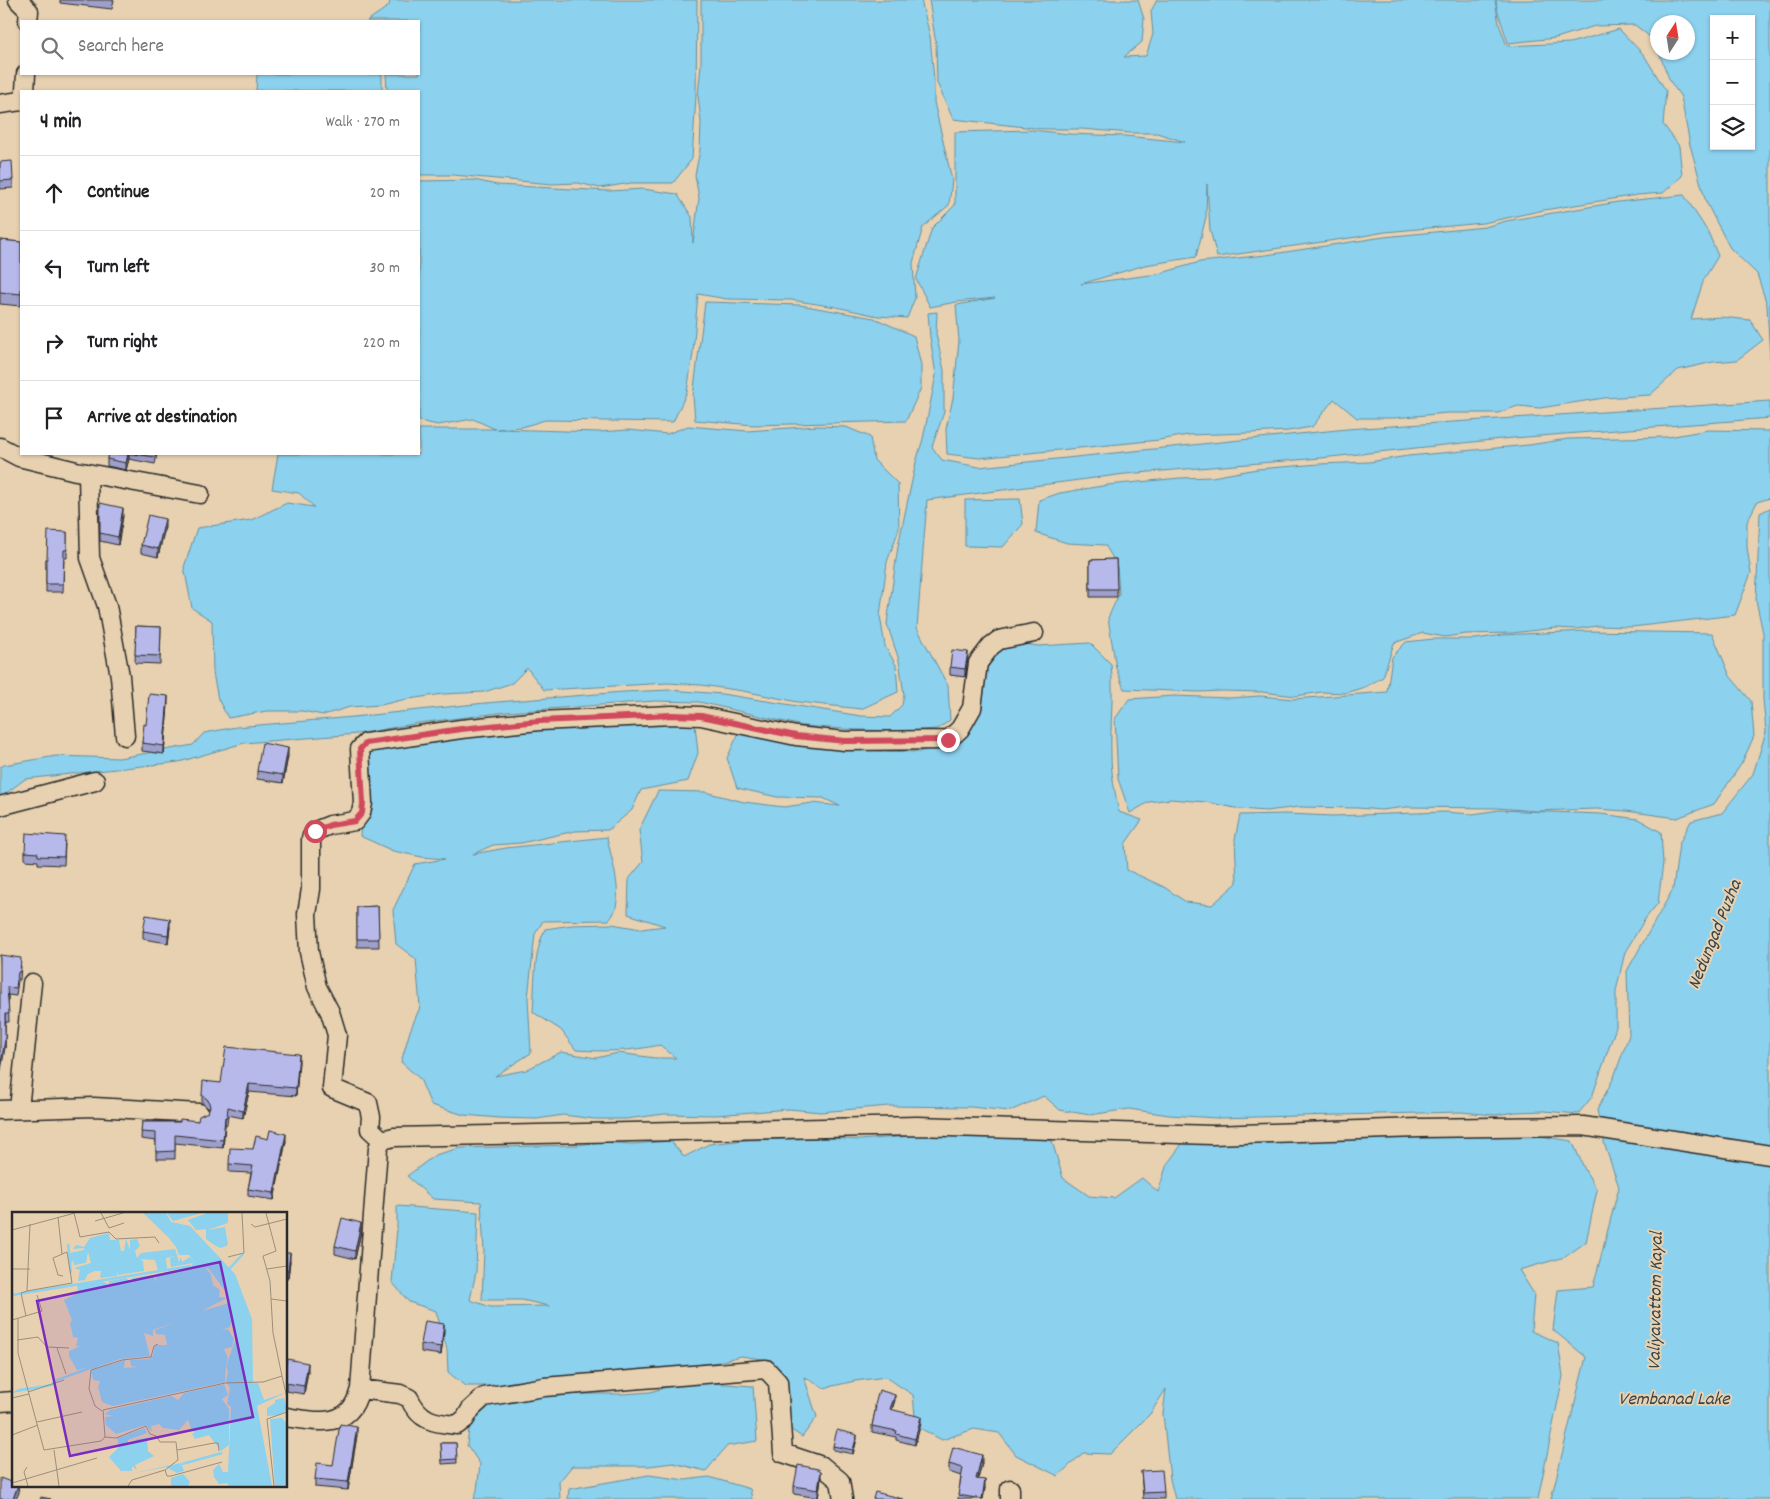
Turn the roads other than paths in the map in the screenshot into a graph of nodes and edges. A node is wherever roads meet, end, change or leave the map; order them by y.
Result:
1 (18, 0) edge
2 (28, 20) edge
3 (26, 75) edge
4 (25, 90) edge
5 (20, 101) edge
6 (0, 104) edge
7 (0, 448) edge
8 (88, 473) junction
9 (200, 494) dead end
10 (1034, 633) dead end
11 (125, 736) dead end
12 (95, 781) dead end
13 (0, 806) edge
14 (32, 983) dead end
15 (19, 1109) junction
16 (0, 1110) edge
17 (198, 1114) edge
18 (382, 1140) junction
19 (1770, 1155) edge
20 (360, 1389) junction
21 (288, 1417) edge
22 (843, 1499) edge

1 - 2 street
3 - 4 street
5 - 6 street
7 - 8 street
8 - 9 street
8 - 11 street
10 - 18 street
12 - 13 street
14 - 15 street
15 - 16 street
15 - 17 street
18 - 19 street
18 - 20 street
20 - 21 street
20 - 22 street

